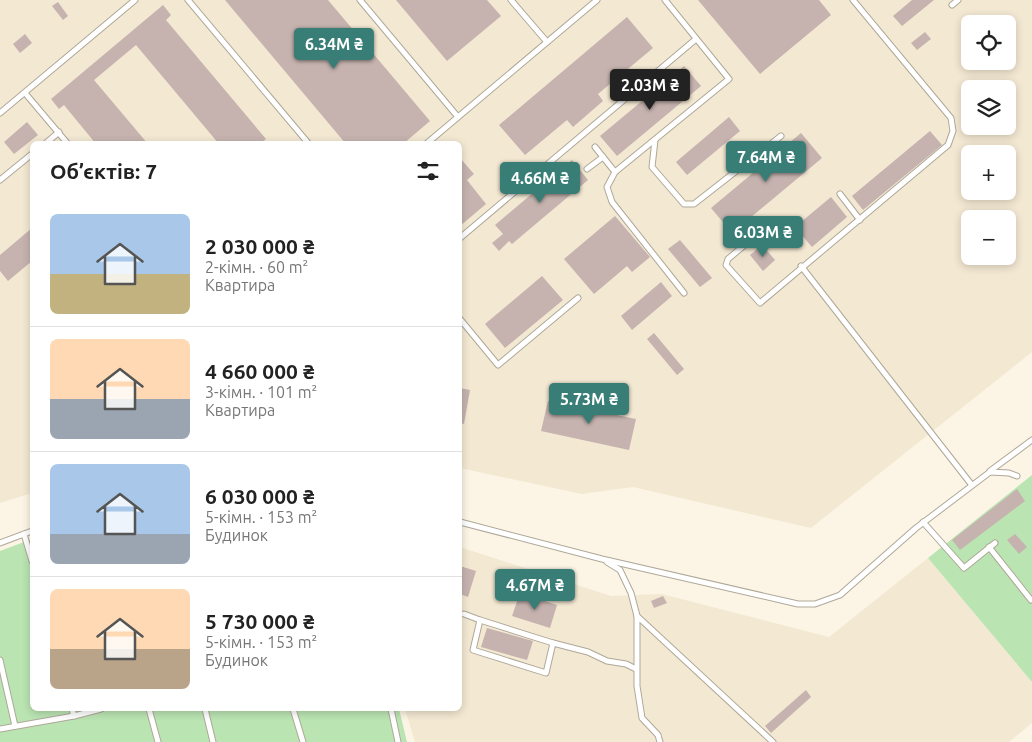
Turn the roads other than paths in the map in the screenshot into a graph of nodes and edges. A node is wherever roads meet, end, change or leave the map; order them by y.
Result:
1 (136, 0) edge
2 (188, 0) edge
3 (360, 0) edge
4 (512, 0) edge
5 (597, 0) edge
6 (665, 0) edge
7 (853, 0) edge
8 (958, 0) edge
9 (952, 5) dead end
10 (696, 39) junction
11 (547, 42) junction
12 (25, 92) junction
13 (0, 113) edge
14 (458, 117) junction
15 (59, 132) junction
16 (781, 136) dead end
17 (655, 140) junction
18 (48, 141) edge
19 (66, 141) edge
20 (306, 141) edge
21 (430, 141) edge
22 (594, 147) dead end
23 (30, 156) edge
24 (603, 157) junction
25 (587, 170) dead end
26 (615, 172) junction
27 (0, 180) edge
28 (840, 194) dead end
29 (860, 220) junction
30 (759, 232) dead end
31 (462, 236) edge
32 (801, 266) junction
33 (684, 292) dead end
34 (578, 298) dead end
35 (462, 321) edge
36 (1032, 440) edge
37 (990, 472) junction
38 (1017, 476) dead end
39 (972, 484) junction
40 (923, 522) junction
41 (462, 523) edge
42 (30, 532) edge
43 (24, 534) junction
44 (0, 543) edge
45 (995, 543) dead end
46 (989, 548) junction
47 (30, 554) edge
48 (602, 559) junction
49 (1031, 599) edge
50 (464, 614) dead end
51 (637, 616) junction
52 (480, 620) junction
53 (553, 643) junction
54 (0, 660) edge
55 (636, 669) junction
56 (73, 711) edge
57 (93, 711) edge
58 (150, 711) edge
59 (205, 711) edge
60 (295, 711) edge
61 (391, 711) edge
62 (74, 716) junction
63 (15, 726) junction
64 (0, 729) edge
65 (158, 742) edge
66 (213, 742) edge
67 (303, 742) edge
68 (398, 742) edge
69 (660, 742) edge
70 (773, 742) edge

1 - 12 lane
2 - 20 lane
3 - 14 lane
4 - 11 lane
5 - 11 lane
6 - 10 lane
7 - 29 lane
8 - 9 lane
10 - 17 lane
10 - 31 lane
11 - 14 lane
12 - 13 lane
12 - 15 lane
14 - 21 lane
15 - 18 lane
15 - 19 lane
16 - 17 lane
17 - 26 lane
22 - 24 lane
23 - 27 lane
24 - 25 lane
24 - 26 lane
26 - 33 lane
28 - 29 lane
29 - 32 lane
30 - 32 lane
32 - 39 lane
34 - 35 lane
36 - 37 lane
37 - 38 lane
37 - 39 lane
39 - 40 lane
40 - 46 lane
40 - 48 lane
41 - 48 lane
42 - 43 lane
43 - 44 lane
43 - 47 lane
45 - 46 lane
46 - 49 lane
48 - 51 lane
50 - 52 lane
51 - 55 lane
51 - 70 lane
52 - 53 lane
52 - 53 lane
53 - 55 lane
54 - 63 lane
55 - 69 lane
56 - 62 lane
57 - 62 lane
58 - 65 lane
59 - 66 lane
60 - 67 lane
61 - 68 lane
62 - 63 lane
63 - 64 lane

